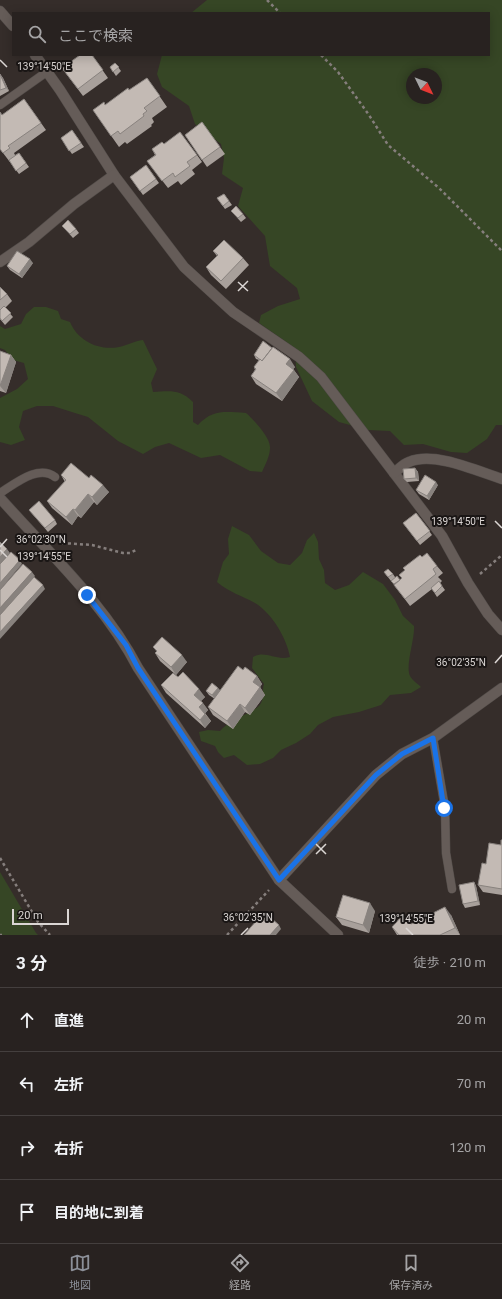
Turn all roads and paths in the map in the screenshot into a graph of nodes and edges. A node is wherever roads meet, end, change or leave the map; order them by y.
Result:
1 (267, 0) edge
2 (0, 11) edge
3 (279, 12) edge
4 (12, 25) edge
5 (36, 56) edge
6 (322, 56) edge
7 (48, 71) junction
8 (0, 105) edge
9 (114, 174) junction
10 (502, 251) edge
11 (0, 262) edge
12 (394, 473) junction
13 (55, 477) dead end
14 (502, 479) edge
15 (0, 493) edge
16 (0, 498) edge
17 (41, 544) junction
18 (136, 550) dead end
19 (502, 555) edge
20 (468, 583) junction
21 (502, 630) edge
22 (502, 688) edge
23 (433, 738) junction
24 (0, 858) edge
25 (279, 880) junction
26 (452, 889) dead end
27 (50, 935) edge
28 (227, 935) edge
29 (338, 935) edge

1 - 3 path
2 - 4 street
5 - 7 street
6 - 10 path
7 - 8 lane
7 - 9 street
9 - 11 street
9 - 12 street
12 - 14 street
12 - 20 street
13 - 15 lane
16 - 17 street
17 - 18 path
17 - 25 street
19 - 20 path
20 - 21 street
22 - 23 street
23 - 25 street
23 - 26 lane
24 - 27 path
25 - 28 path
25 - 29 street

